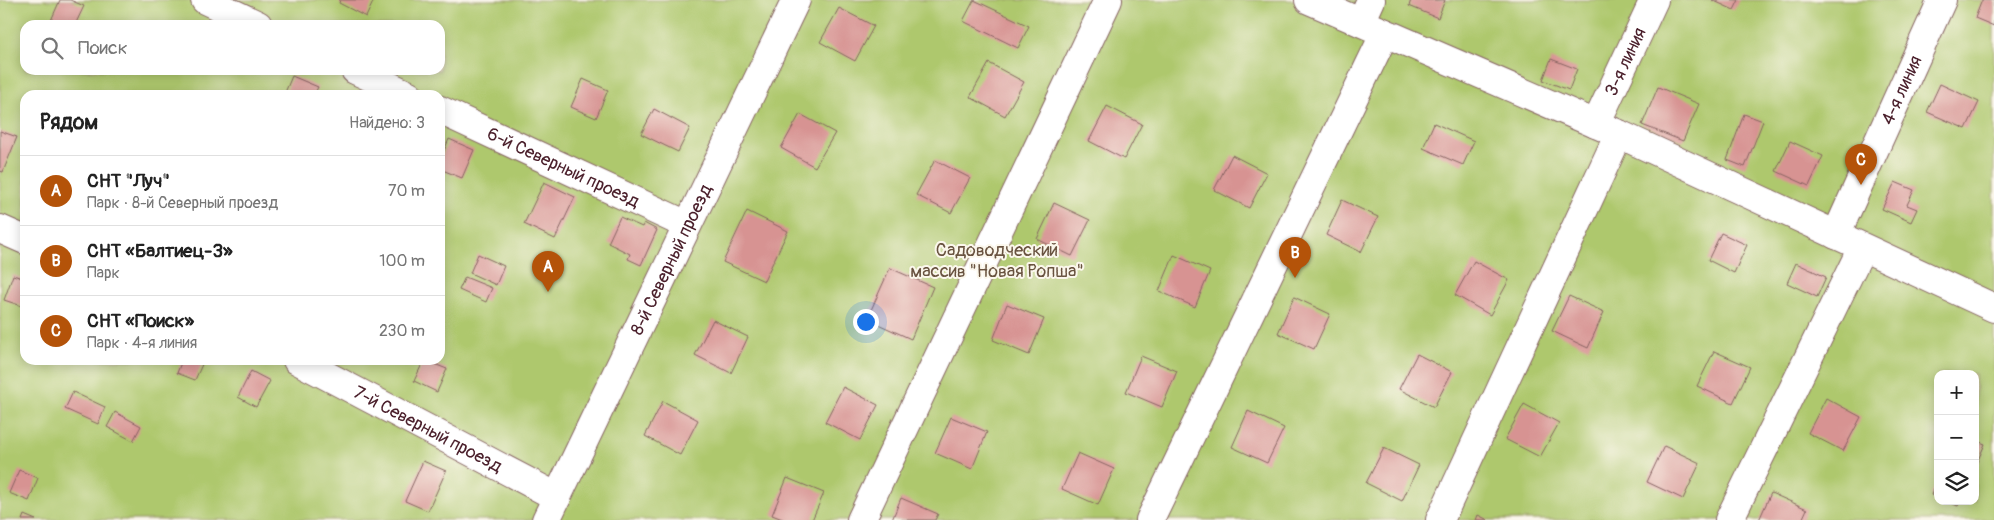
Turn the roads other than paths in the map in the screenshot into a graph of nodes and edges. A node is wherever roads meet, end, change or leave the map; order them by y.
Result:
1 (205, 0) edge
2 (796, 0) edge
3 (1108, 0) edge
4 (1309, 0) edge
5 (1654, 0) edge
6 (1942, 0) edge
7 (1372, 18) edge
8 (247, 20) edge
9 (366, 75) edge
10 (398, 90) edge
11 (445, 112) edge
12 (1607, 129) junction
13 (688, 225) junction
14 (0, 228) edge
15 (1836, 235) junction
16 (20, 238) edge
17 (1862, 248) junction
18 (1994, 308) edge
19 (306, 365) edge
20 (551, 509) edge
21 (861, 520) edge
22 (1150, 520) edge
23 (1440, 520) edge
24 (1729, 520) edge

1 - 8 street
2 - 13 street, 8-й Северный проезд
3 - 21 street
4 - 7 street
5 - 12 street, 3-я линия
6 - 15 street, 4-я линия
7 - 12 street
7 - 22 street
9 - 10 street
11 - 13 street, 6-й Северный проезд
12 - 15 street
12 - 23 street, 3-я линия
13 - 20 street, 8-й Северный проезд
14 - 16 street
15 - 17 street
17 - 18 street
17 - 24 street
19 - 20 street, 7-й Северный проезд

